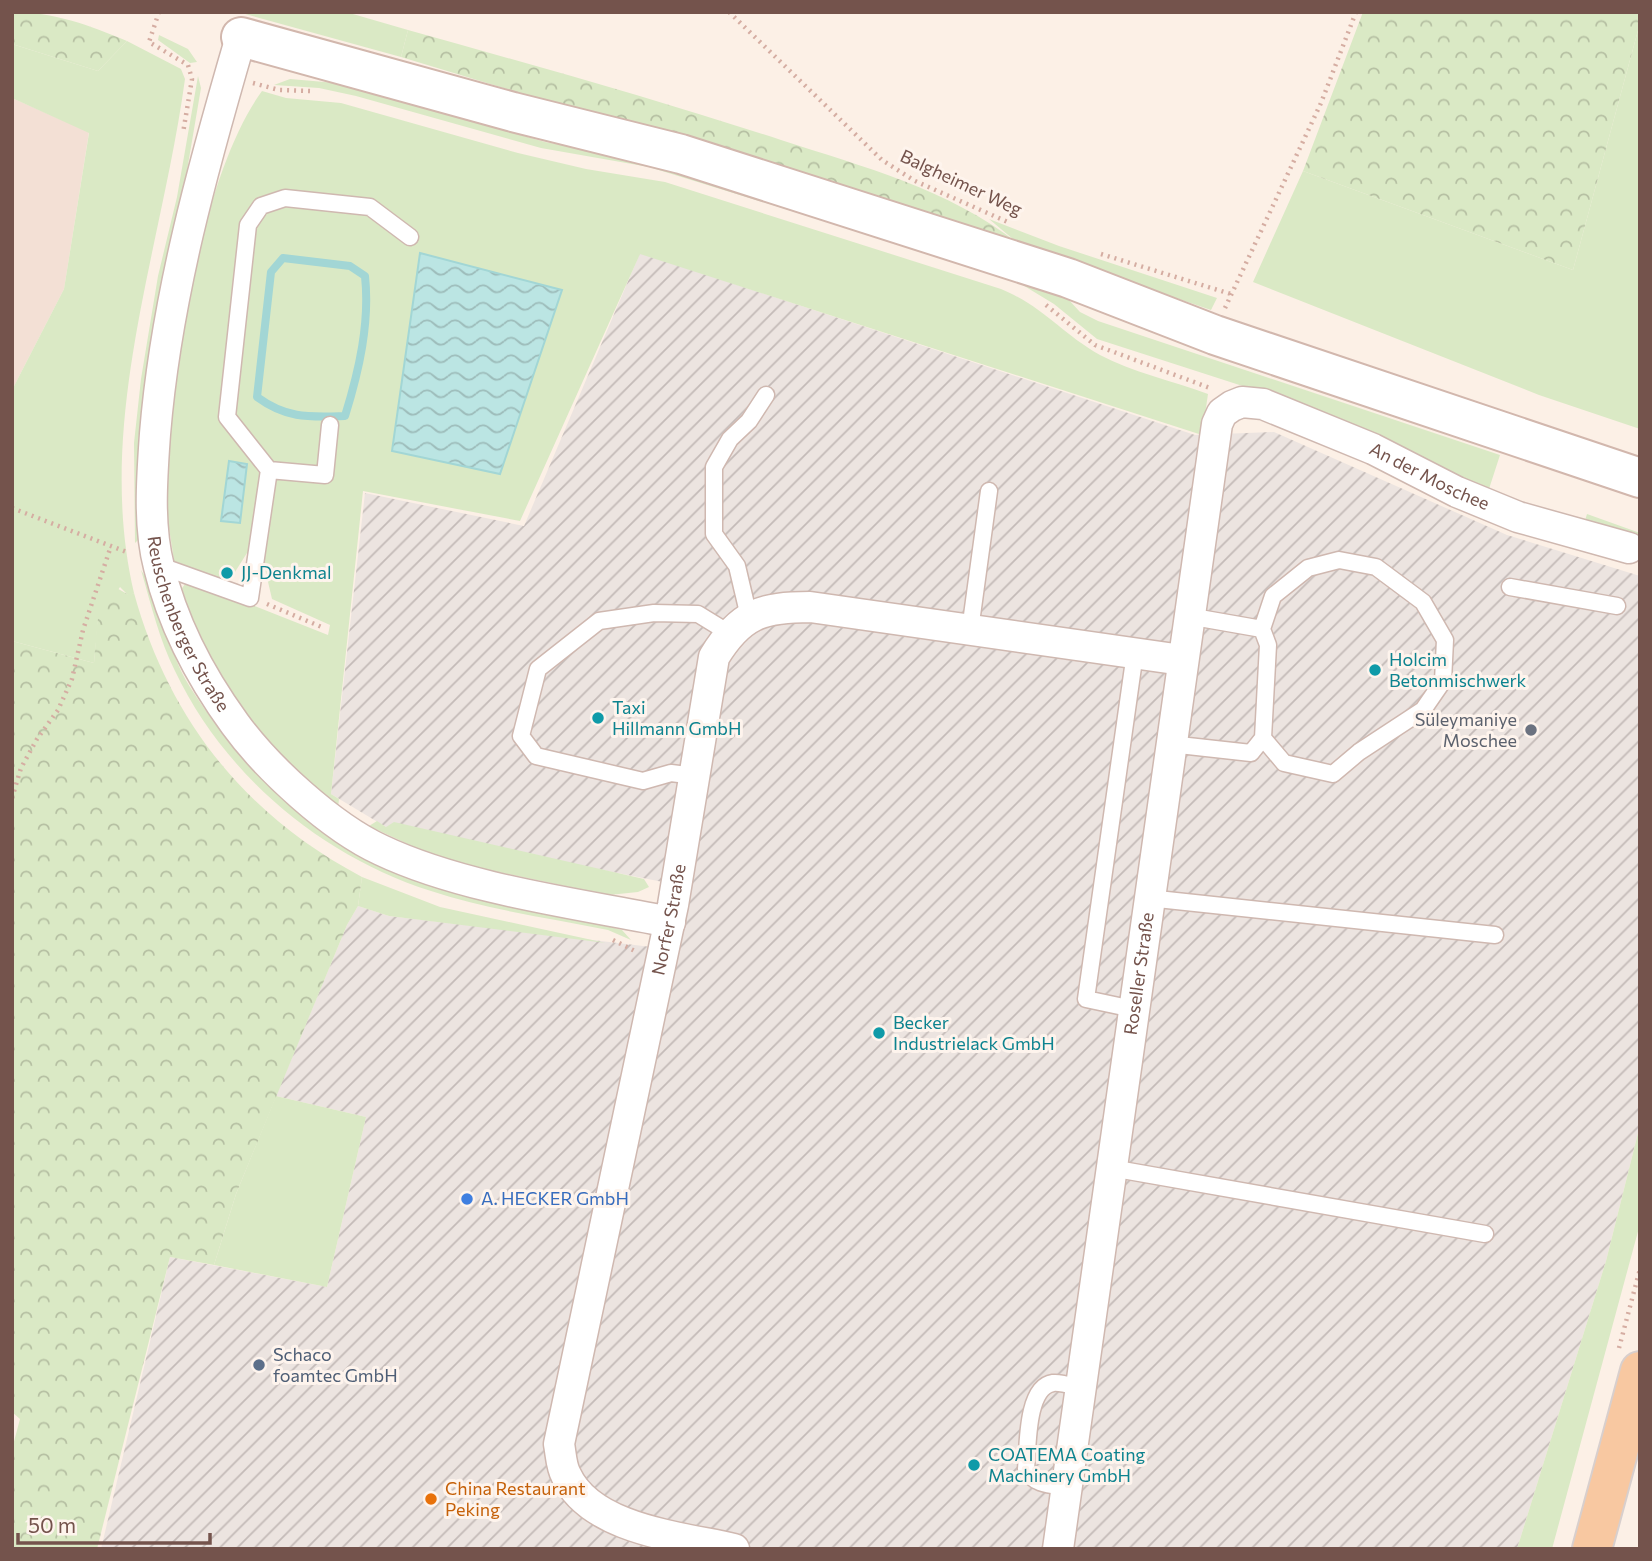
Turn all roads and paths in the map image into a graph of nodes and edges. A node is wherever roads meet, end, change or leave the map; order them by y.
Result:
1 (159, 12) edge
2 (729, 12) edge
3 (1356, 12) edge
4 (241, 37) joint
5 (149, 42) dead end
6 (188, 65) dead end
7 (230, 76) junction
8 (316, 92) dead end
9 (1021, 228) dead end
10 (410, 237) dead end
11 (1097, 253) dead end
12 (1231, 294) junction
13 (1036, 298) dead end
14 (1215, 335) junction
15 (766, 395) dead end
16 (1232, 406) junction
17 (330, 425) dead end
18 (269, 470) junction
19 (1640, 478) edge
20 (989, 491) dead end
21 (12, 508) edge
22 (111, 546) junction
23 (1629, 548) dead end
24 (158, 565) junction
25 (1510, 586) dead end
26 (250, 598) junction
27 (1617, 606) dead end
28 (1188, 616) junction
29 (739, 625) junction
30 (324, 628) dead end
31 (1262, 629) junction
32 (970, 630) junction
33 (1135, 653) junction
34 (1182, 660) junction
35 (1263, 738) junction
36 (1170, 744) junction
37 (695, 776) junction
38 (12, 798) edge
39 (1149, 898) junction
40 (670, 922) junction
41 (1494, 935) dead end
42 (1133, 1009) junction
43 (1111, 1168) junction
44 (1485, 1234) dead end
45 (1640, 1371) edge
46 (1080, 1388) junction
47 (1066, 1487) junction
48 (734, 1549) edge
49 (1058, 1549) edge
50 (1592, 1549) edge

1 - 5 path
2 - 9 path, Balgheimer Weg
3 - 12 path
4 - 7 street, Reuschenberger Straße
4 - 14 main road
6 - 7 path
7 - 8 path
7 - 24 street, Reuschenberger Straße
10 - 18 lane
11 - 12 path
12 - 14 path
13 - 16 path
14 - 19 main road
15 - 29 lane
16 - 23 street, An der Moschee
16 - 28 street, Roseller Straße
17 - 18 lane
18 - 26 lane
20 - 32 lane
21 - 22 path
22 - 24 path
22 - 38 path
24 - 26 lane
24 - 40 street, Reuschenberger Straße
25 - 27 lane
26 - 30 path
28 - 31 lane
28 - 34 street, Roseller Straße
29 - 32 street
29 - 37 street, Norfer Straße
29 - 37 lane
31 - 35 lane
31 - 35 lane
32 - 33 street
33 - 34 street
33 - 42 lane
34 - 36 street, Roseller Straße
35 - 36 lane
36 - 39 street, Roseller Straße
37 - 40 street, Norfer Straße
39 - 41 lane
39 - 42 street, Roseller Straße
40 - 48 street, Norfer Straße
42 - 43 street, Roseller Straße
43 - 44 lane
43 - 46 street, Roseller Straße
45 - 50 main road
46 - 47 street, Roseller Straße
46 - 47 lane
47 - 49 street, Roseller Straße

